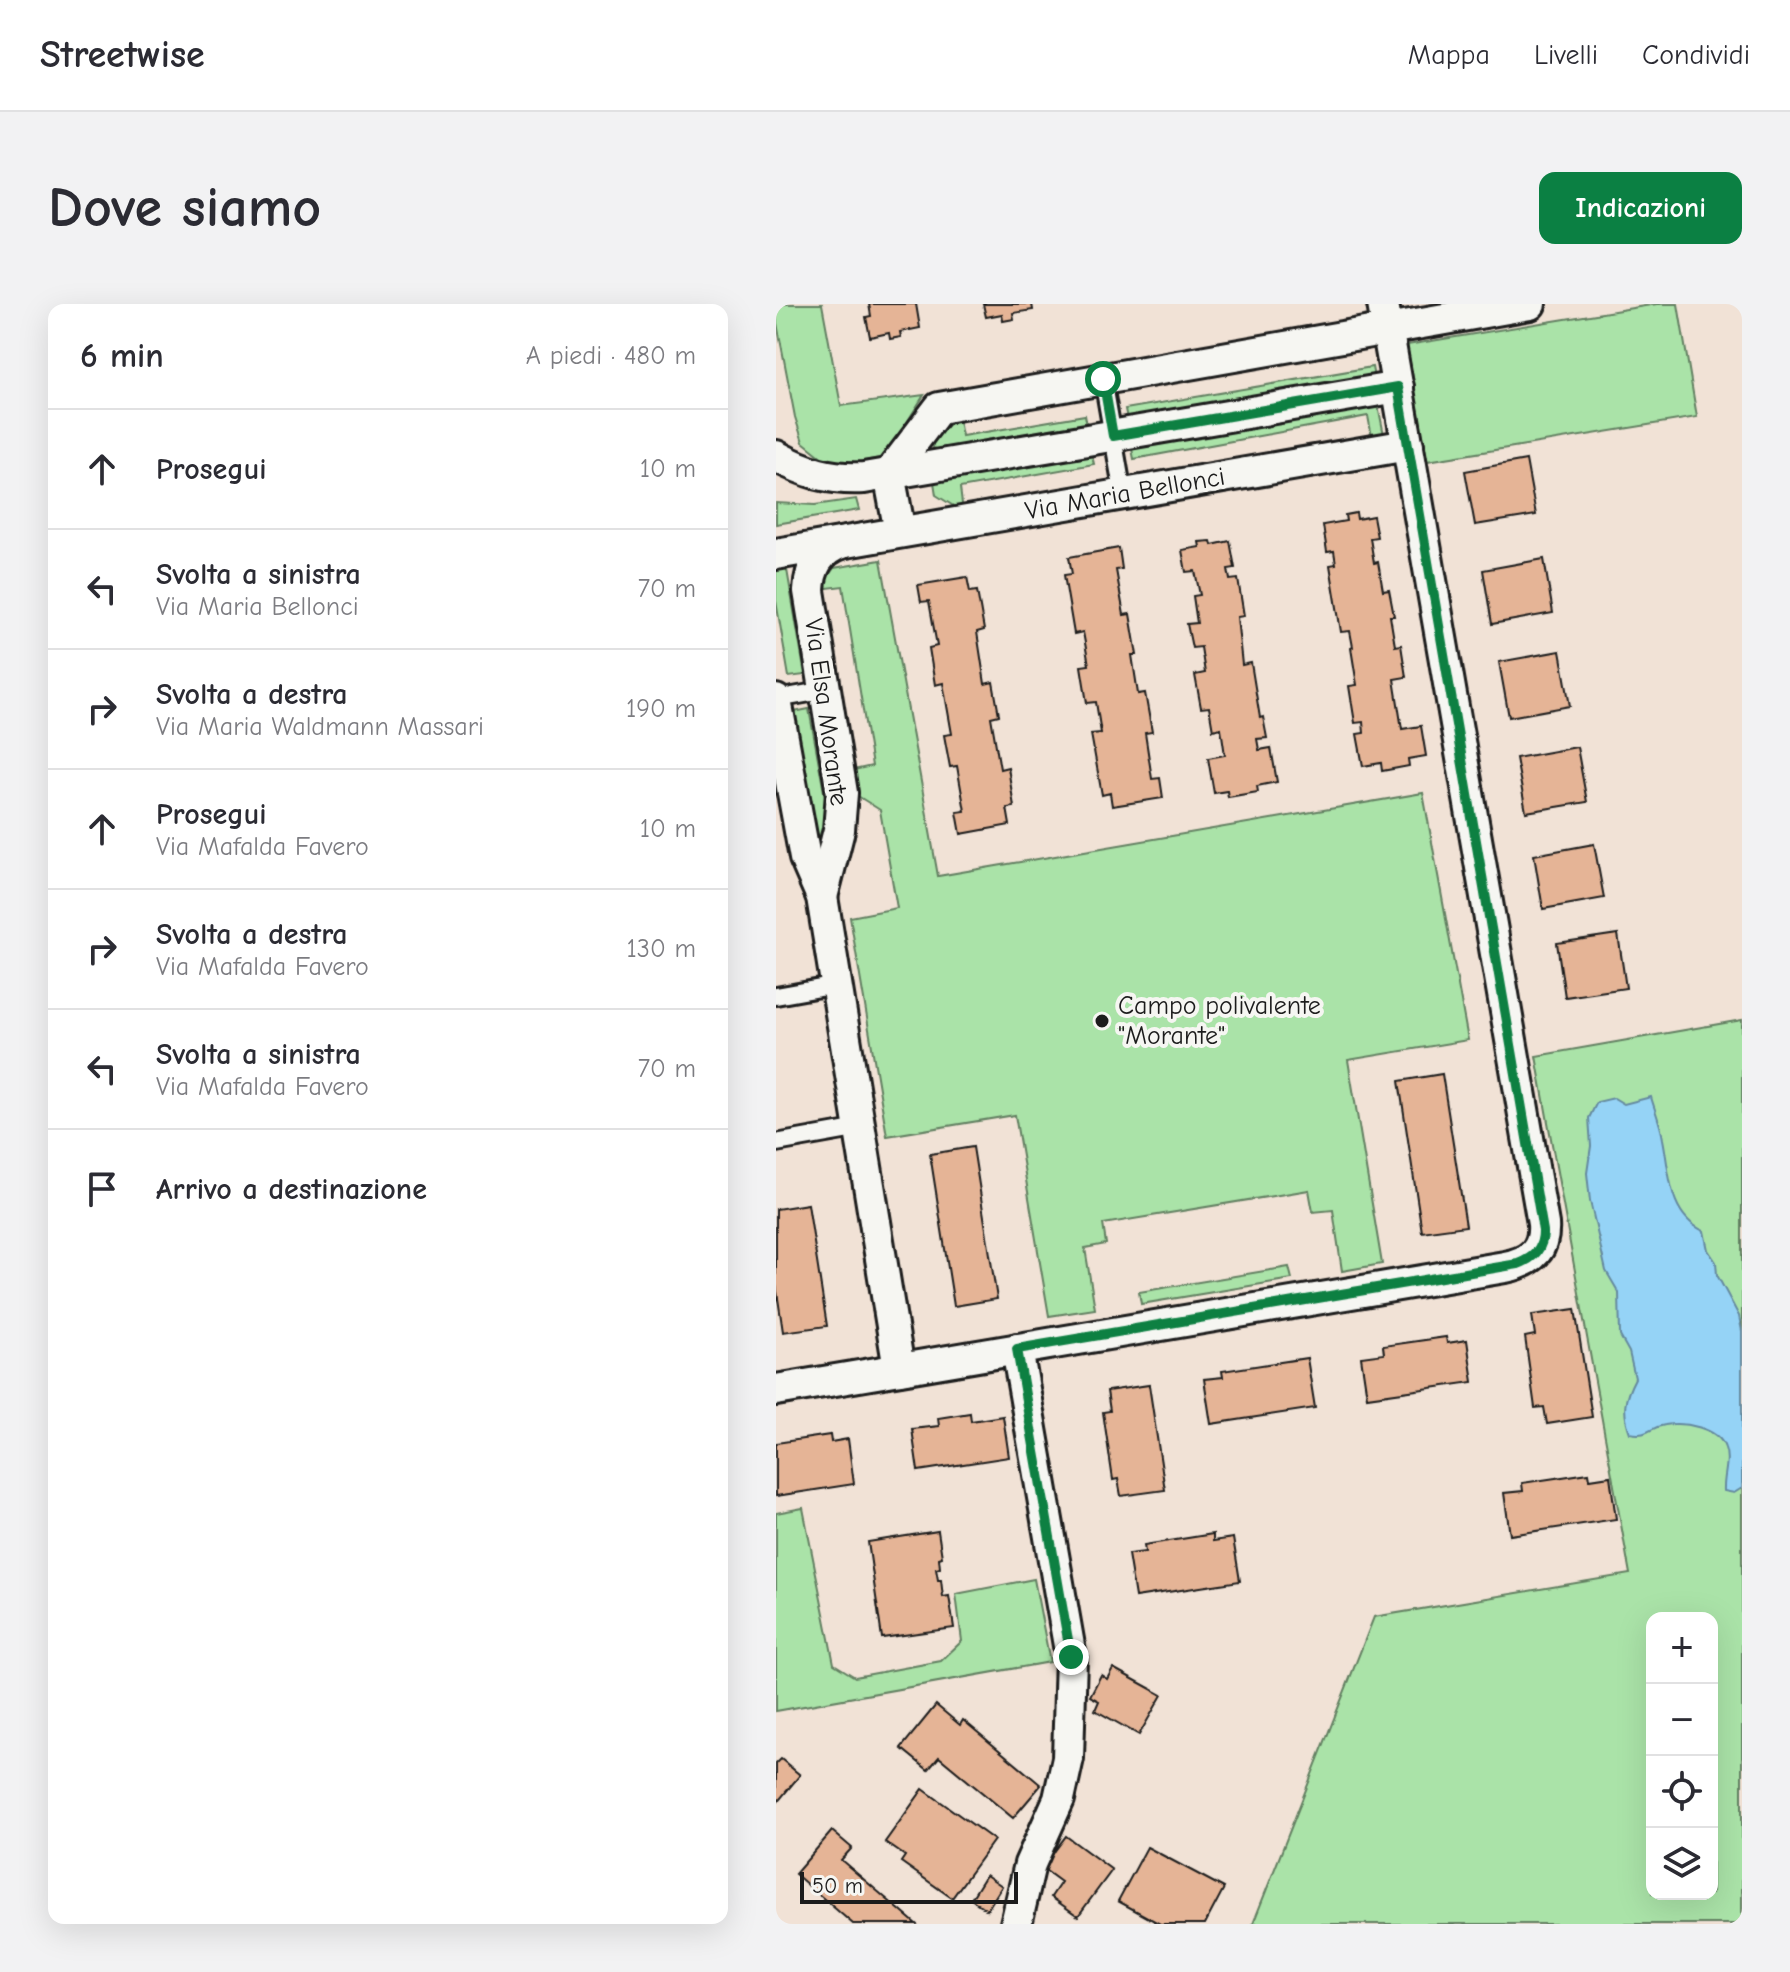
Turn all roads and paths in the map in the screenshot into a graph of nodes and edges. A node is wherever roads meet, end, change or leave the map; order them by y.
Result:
1 (1530, 304) edge
2 (1386, 316) edge
3 (1103, 379) junction
4 (1398, 387) junction
5 (1113, 436) junction
6 (1408, 445) junction
7 (776, 456) edge
8 (889, 474) junction
9 (1123, 494) junction
10 (900, 532) junction
11 (843, 542) junction
12 (776, 554) edge
13 (827, 690) junction
14 (776, 700) edge
15 (822, 897) junction
16 (837, 985) junction
17 (776, 996) edge
18 (860, 1128) junction
19 (776, 1143) edge
20 (1017, 1349) junction
21 (899, 1369) junction
22 (776, 1390) edge
23 (1016, 1924) edge

1 - 2 street
2 - 3 street
2 - 4 street
3 - 5 lane
3 - 8 street
4 - 5 street
4 - 6 street
5 - 8 street
5 - 9 lane
6 - 9 street, Via Maria Bellonci
6 - 20 street
7 - 8 street
8 - 10 street
9 - 10 street, Via Maria Bellonci
10 - 11 street, Via Elsa Morante
11 - 12 street, Via Elsa Morante
11 - 13 street, Via Elsa Morante
13 - 14 lane
13 - 15 street, Via Elsa Morante
14 - 15 street, Via Elsa Morante
15 - 16 street, Via Elsa Morante
16 - 17 lane
16 - 18 street, Via Elsa Morante
18 - 19 lane
18 - 21 street, Via Elsa Morante
20 - 21 street
20 - 23 street
21 - 22 street

